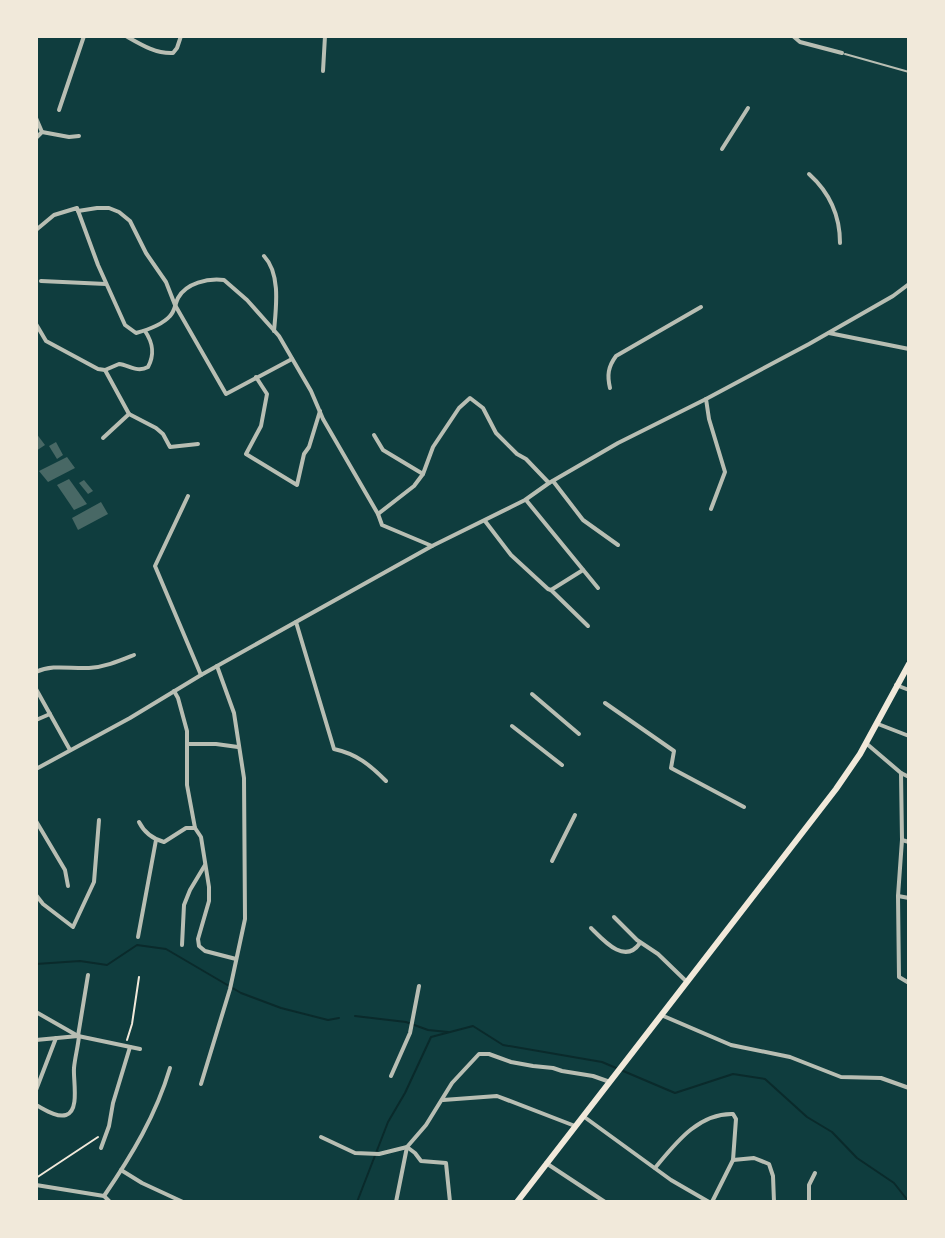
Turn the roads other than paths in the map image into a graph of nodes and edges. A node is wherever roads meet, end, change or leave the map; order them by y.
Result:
1 (84, 36) edge
2 (126, 36) edge
3 (181, 36) edge
4 (325, 36) edge
5 (793, 36) edge
6 (842, 53) joint
7 (323, 71) dead end
8 (909, 72) edge
9 (748, 108) dead end
10 (59, 110) dead end
11 (36, 118) edge
12 (42, 132) junction
13 (79, 136) dead end
14 (36, 138) edge
15 (722, 149) dead end
16 (809, 174) dead end
17 (78, 211) junction
18 (36, 230) edge
19 (840, 243) dead end
20 (264, 256) dead end
21 (41, 281) dead end
22 (106, 284) junction
23 (909, 284) edge
24 (175, 305) junction
25 (701, 307) dead end
26 (36, 324) edge
27 (145, 331) junction
28 (274, 331) junction
29 (829, 333) junction
30 (909, 349) edge
31 (292, 359) junction
32 (105, 370) junction
33 (256, 377) junction
34 (610, 388) dead end
35 (706, 399) junction
36 (320, 411) junction
37 (129, 414) junction
38 (374, 435) dead end
39 (103, 438) dead end
40 (198, 444) dead end
41 (423, 474) junction
42 (551, 482) junction
43 (188, 496) dead end
44 (525, 500) junction
45 (711, 509) dead end
46 (378, 514) junction
47 (485, 521) junction
48 (618, 545) dead end
49 (432, 546) junction
50 (583, 570) junction
51 (598, 588) dead end
52 (551, 590) junction
53 (296, 622) junction
54 (588, 626) dead end
55 (134, 655) dead end
56 (909, 664) edge
57 (217, 666) junction
58 (36, 672) edge
59 (201, 675) junction
60 (896, 685) junction
61 (36, 689) edge
62 (909, 690) edge
63 (174, 691) junction
64 (532, 694) dead end
65 (605, 703) dead end
66 (50, 714) junction
67 (36, 720) edge
68 (876, 723) junction
69 (512, 726) dead end
70 (579, 734) dead end
71 (909, 736) edge
72 (865, 743) junction
73 (188, 744) junction
74 (239, 747) junction
75 (70, 750) junction
76 (562, 765) dead end
77 (36, 769) edge
78 (901, 773) junction
79 (909, 777) edge
80 (386, 781) dead end
81 (744, 807) dead end
82 (575, 815) dead end
83 (99, 820) dead end
84 (36, 821) edge
85 (139, 822) dead end
86 (195, 828) junction
87 (156, 840) junction
88 (902, 840) junction
89 (909, 842) edge
90 (552, 861) dead end
91 (205, 864) junction
92 (68, 886) dead end
93 (36, 895) edge
94 (898, 896) junction
95 (909, 898) edge
96 (614, 917) dead end
97 (591, 928) dead end
98 (138, 937) dead end
99 (640, 942) junction
100 (182, 945) dead end
101 (236, 959) junction
102 (88, 975) dead end
103 (687, 982) junction
104 (909, 983) edge
105 (419, 986) dead end
106 (36, 1012) edge
107 (661, 1015) junction
108 (79, 1036) junction
109 (56, 1038) junction
110 (36, 1040) edge
111 (128, 1046) junction
112 (140, 1049) dead end
113 (170, 1068) dead end
114 (391, 1076) dead end
115 (612, 1080) junction
116 (201, 1084) dead end
117 (909, 1088) edge
118 (36, 1090) edge
119 (442, 1100) junction
120 (36, 1105) edge
121 (583, 1116) junction
122 (575, 1126) junction
123 (321, 1137) dead end
124 (407, 1147) junction
125 (101, 1148) dead end
126 (733, 1160) junction
127 (546, 1163) junction
128 (655, 1168) junction
129 (121, 1170) junction
130 (815, 1173) dead end
131 (36, 1185) edge
132 (104, 1196) junction
133 (110, 1202) edge
134 (183, 1202) edge
135 (396, 1202) edge
136 (450, 1202) edge
137 (517, 1202) edge
138 (605, 1202) edge
139 (710, 1202) edge
140 (774, 1202) edge
141 (809, 1202) edge

1 - 10 street
2 - 3 street
4 - 7 street
5 - 6 street
6 - 8 lane
9 - 15 street
11 - 12 street
12 - 13 street
12 - 14 street
16 - 19 street
17 - 18 street
17 - 22 street
17 - 24 street
20 - 28 street
21 - 22 street
22 - 27 street
23 - 29 street
24 - 27 street
24 - 28 street
24 - 33 street
25 - 34 street
26 - 32 street
27 - 32 street
28 - 31 street
29 - 30 street
29 - 35 street
31 - 33 street
31 - 36 street
32 - 37 street
33 - 36 street
35 - 42 street
35 - 45 street
36 - 46 street
37 - 39 street
37 - 40 street
38 - 41 street
41 - 42 street
41 - 46 street
42 - 44 street
42 - 48 street
43 - 59 street
44 - 47 street
44 - 50 street
46 - 49 street
47 - 49 street
47 - 52 street
49 - 53 street
50 - 51 street
50 - 52 street
52 - 54 street
53 - 57 street
53 - 80 street
55 - 58 street
56 - 60 main road
57 - 59 street
57 - 74 street
59 - 63 street
60 - 62 street
60 - 68 main road
61 - 66 street
63 - 73 street
63 - 75 street
64 - 70 street
65 - 81 street
66 - 67 street
66 - 75 street
68 - 71 street
68 - 72 main road
69 - 76 street
72 - 78 street
72 - 103 main road
73 - 74 street
73 - 86 street
74 - 101 street
75 - 77 street
78 - 79 street
78 - 88 street
82 - 90 street
83 - 93 street
84 - 92 street
85 - 87 street
86 - 87 street
86 - 91 street
87 - 98 street
88 - 89 street
88 - 94 street
91 - 100 street
91 - 101 street
94 - 95 street
94 - 104 street
96 - 99 street
97 - 99 street
99 - 103 street
101 - 116 street
102 - 108 street
103 - 107 main road
105 - 114 street
106 - 108 street
107 - 115 main road
107 - 117 street
108 - 109 street
108 - 111 street
108 - 120 street
109 - 110 street
109 - 118 street
111 - 112 street
111 - 125 street
113 - 129 street
115 - 119 street
115 - 121 main road
119 - 122 street
119 - 124 street
121 - 122 main road
121 - 128 street
122 - 127 main road
123 - 124 street
124 - 135 street
124 - 136 street
126 - 128 street
126 - 139 street
126 - 140 street
127 - 137 main road
127 - 138 street
128 - 139 street
129 - 132 street
129 - 134 street
130 - 141 street
131 - 132 street
132 - 133 street

